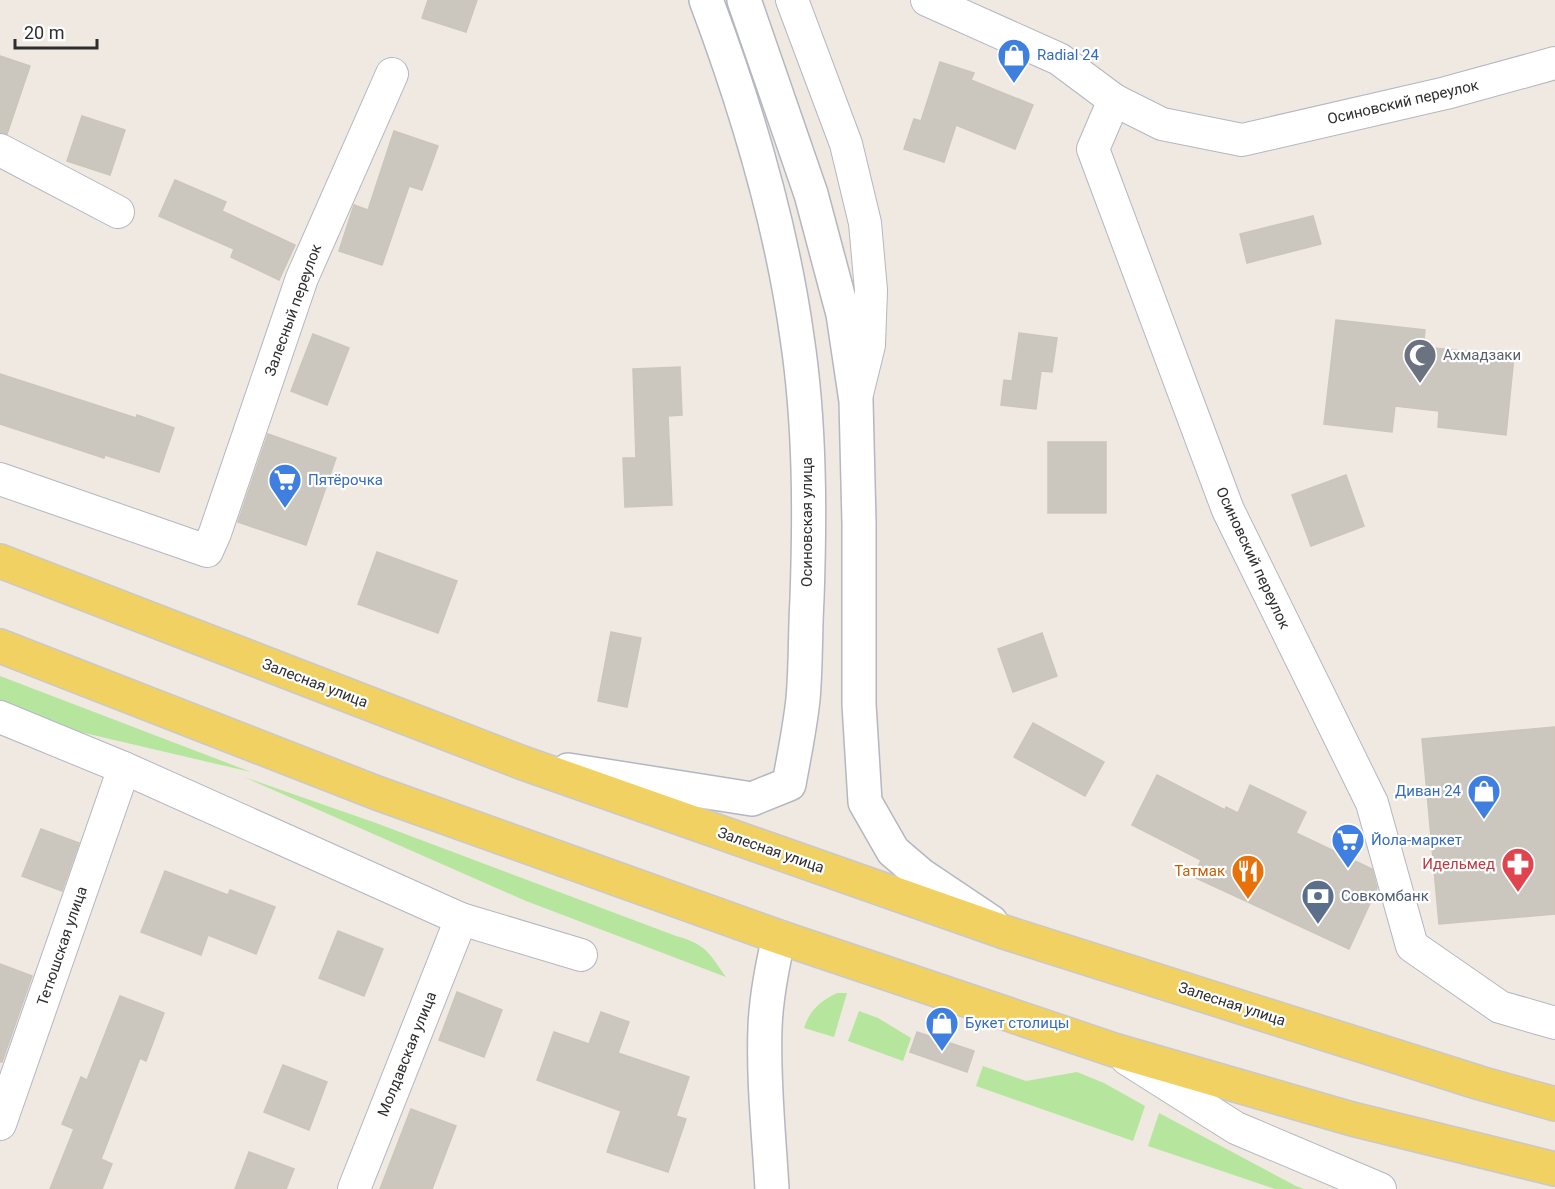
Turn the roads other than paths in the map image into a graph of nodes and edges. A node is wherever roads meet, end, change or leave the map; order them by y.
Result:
1 (706, 0) edge
2 (744, 0) edge
3 (792, 0) edge
4 (927, 0) edge
5 (1555, 63) edge
6 (393, 74) dead end
7 (1114, 100) junction
8 (0, 150) edge
9 (118, 212) dead end
10 (856, 401) junction
11 (0, 479) edge
12 (0, 561) edge
13 (0, 646) edge
14 (0, 717) edge
15 (523, 763) junction
16 (124, 768) junction
17 (460, 919) junction
18 (1008, 933) junction
19 (779, 937) junction
20 (581, 955) dead end
21 (1555, 1023) edge
22 (1114, 1050) junction
23 (1555, 1104) edge
24 (0, 1124) edge
25 (1555, 1170) edge
26 (354, 1189) edge
27 (772, 1189) edge
28 (1380, 1189) edge

1 - 15 street, Осиновская улица
2 - 10 street
3 - 10 street
4 - 7 street, Осиновский переулок
5 - 7 street, Осиновский переулок
6 - 11 street, Залесный переулок
7 - 21 street, Осиновский переулок
8 - 9 street
10 - 18 street
12 - 15 main road, Залесная улица
13 - 19 main road
14 - 16 street
15 - 18 main road, Залесная улица
16 - 17 street
16 - 24 street, Тетюшская улица
17 - 20 street
17 - 26 street, Молдавская улица
18 - 23 main road, Залесная улица
19 - 22 main road
19 - 27 street
22 - 25 main road
22 - 28 street

